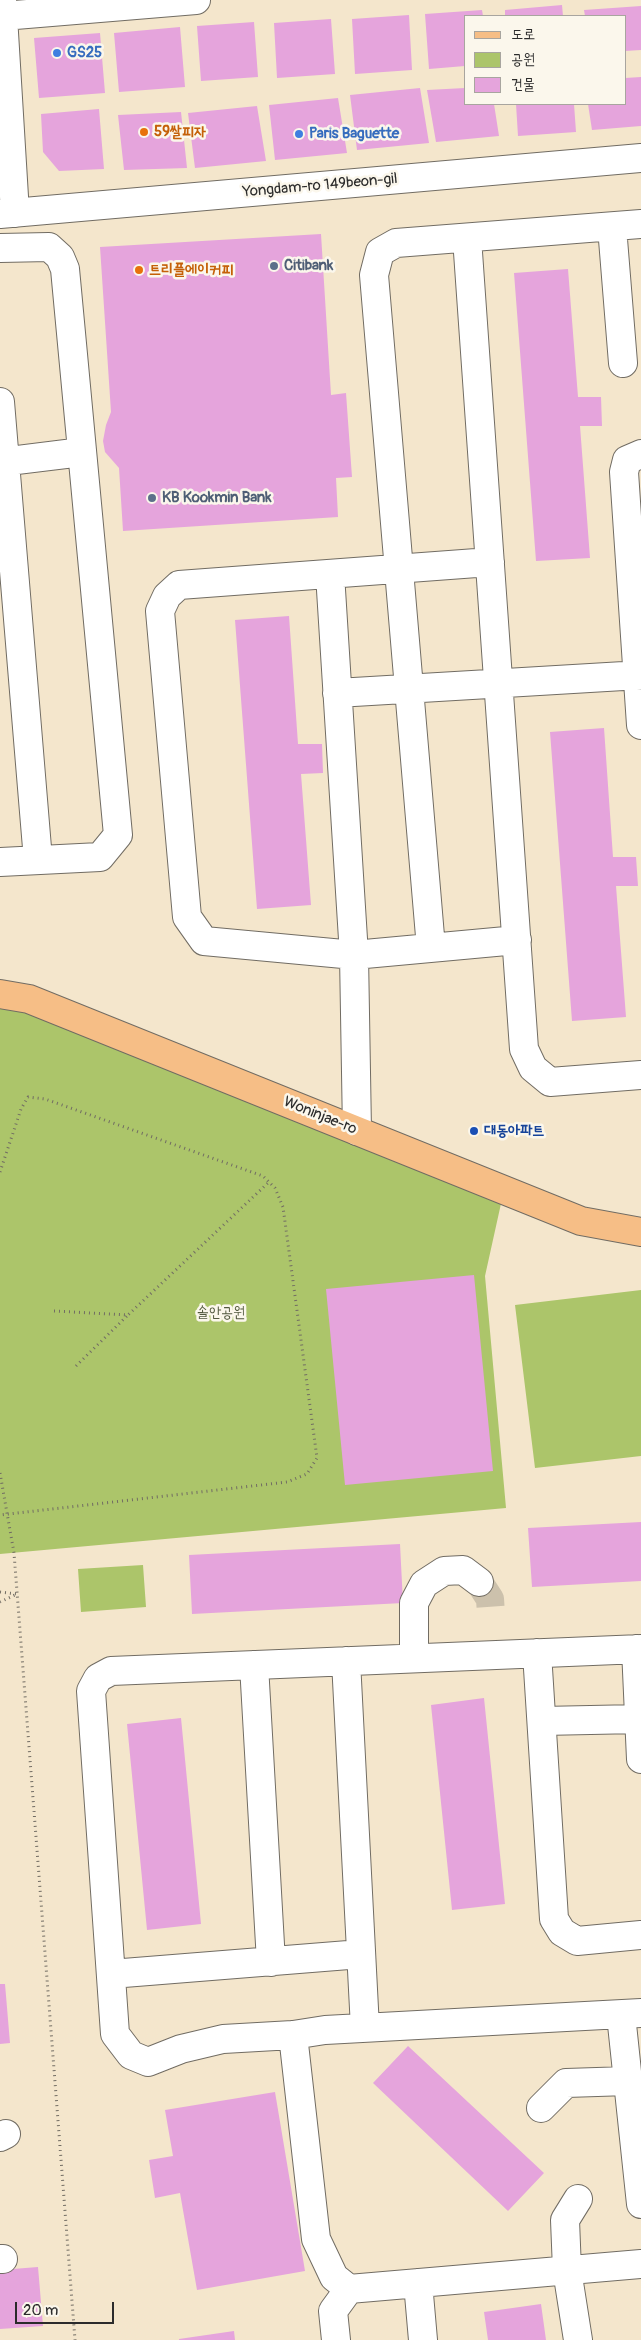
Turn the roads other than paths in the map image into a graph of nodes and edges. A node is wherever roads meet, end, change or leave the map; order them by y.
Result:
1 (191, 0) edge
2 (196, 0) edge
3 (2, 8) edge
4 (641, 158) edge
5 (8, 213) edge
6 (641, 224) edge
7 (612, 227) junction
8 (467, 238) junction
9 (0, 248) edge
10 (623, 363) dead end
11 (0, 402) edge
12 (82, 452) junction
13 (641, 454) edge
14 (2, 462) edge
15 (490, 562) junction
16 (399, 568) junction
17 (330, 574) junction
18 (639, 675) edge
19 (498, 683) junction
20 (408, 689) junction
21 (337, 693) junction
22 (641, 724) edge
23 (38, 860) junction
24 (0, 862) edge
25 (517, 940) junction
26 (431, 948) junction
27 (354, 954) junction
28 (0, 994) edge
29 (641, 1075) edge
30 (358, 1130) junction
31 (641, 1232) edge
32 (479, 1582) tunnel mouth
33 (639, 1649) edge
34 (537, 1653) junction
35 (414, 1658) junction
36 (346, 1661) junction
37 (254, 1665) junction
38 (639, 1719) junction
39 (542, 1721) junction
40 (641, 1759) edge
41 (641, 1935) edge
42 (361, 1954) junction
43 (271, 1962) junction
44 (111, 1974) junction
45 (631, 2014) edge
46 (366, 2028) junction
47 (292, 2036) junction
48 (628, 2081) junction
49 (541, 2108) dead end
50 (578, 2199) dead end
51 (641, 2204) edge
52 (641, 2264) edge
53 (567, 2270) junction
54 (418, 2283) junction
55 (349, 2289) junction
56 (336, 2340) edge
57 (424, 2340) edge
58 (578, 2340) edge

1 - 2 street
1 - 3 street
3 - 5 street
4 - 5 street, Yongdam-ro 149beon-gil
6 - 7 street
7 - 8 street
7 - 10 street
8 - 15 street
8 - 16 street
9 - 12 street
11 - 14 street
12 - 14 street
12 - 23 street
13 - 18 street
14 - 23 street
15 - 16 street
15 - 19 street
16 - 17 street
16 - 20 street
17 - 21 street
17 - 27 street
18 - 19 street
18 - 22 street
19 - 20 street
19 - 25 street
20 - 21 street
20 - 26 street
21 - 27 street
23 - 24 street
25 - 26 street
25 - 29 street
26 - 27 street
27 - 30 street
28 - 30 main road, Woninjae-ro
30 - 31 main road, Woninjae-ro
32 - 35 street
33 - 34 street
33 - 38 street
34 - 35 street
34 - 39 street
35 - 36 street
36 - 37 street
36 - 42 street
37 - 43 street
37 - 44 street
38 - 39 street
38 - 40 street
39 - 41 street
42 - 43 street
42 - 46 street
43 - 44 street
44 - 47 street
45 - 46 street
45 - 48 street
46 - 47 street
47 - 55 street
48 - 49 street
48 - 51 street
50 - 53 street
52 - 53 street
53 - 54 street
53 - 58 street
54 - 55 street
54 - 57 street
55 - 56 street

